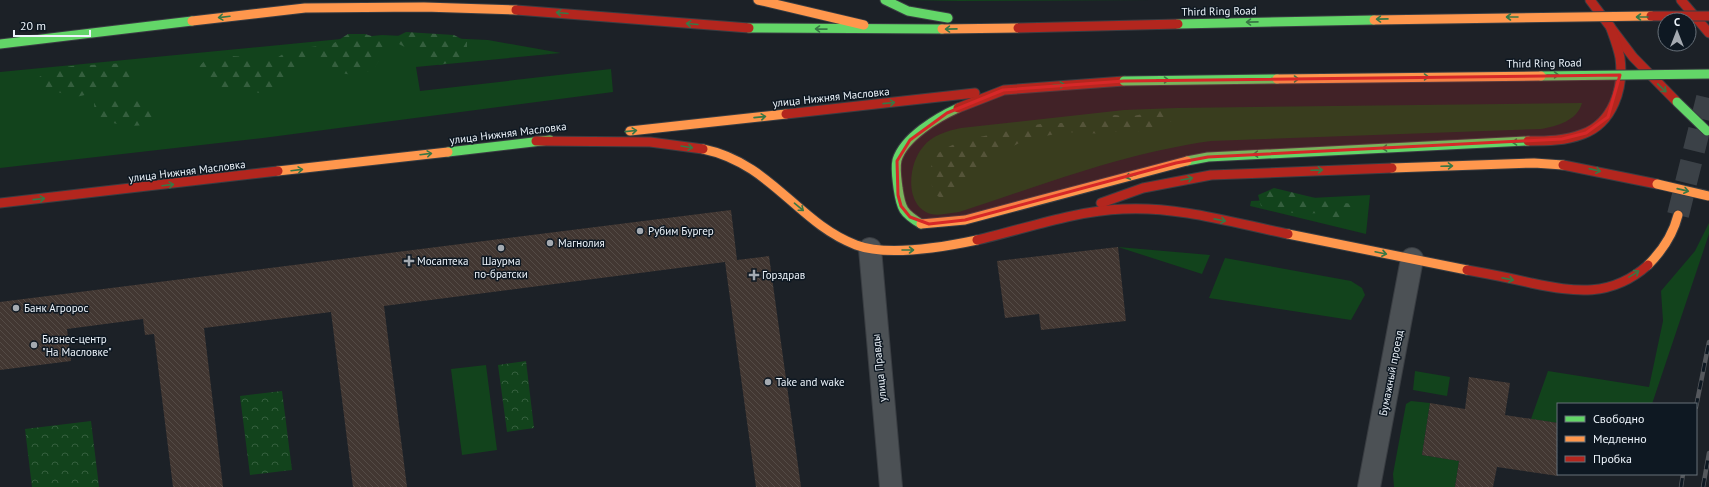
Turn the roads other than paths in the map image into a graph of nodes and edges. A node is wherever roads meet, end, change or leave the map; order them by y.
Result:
1 (289, 0) edge
2 (342, 0) edge
3 (758, 0) edge
4 (885, 0) edge
5 (1590, 0) edge
6 (1681, 0) edge
7 (305, 8) junction
8 (249, 14) junction
9 (1709, 16) edge
10 (1610, 26) junction
11 (1018, 28) junction
12 (887, 30) junction
13 (1709, 33) edge
14 (0, 44) edge
15 (1709, 74) edge
16 (1020, 88) junction
17 (1709, 133) edge
18 (536, 141) junction
19 (1709, 196) edge
20 (0, 204) edge
21 (1678, 215) tunnel mouth
22 (1043, 223) junction
23 (870, 249) junction
24 (1412, 259) junction
25 (891, 487) edge
26 (1369, 487) edge

1 - 8 main road
2 - 7 main road
3 - 12 main road
4 - 11 main road
5 - 10 main road
6 - 13 main road
7 - 8 main road
12 -> 7 main road
8 -> 14 main road
9 -> 11 main road, Third Ring Road, bridge
10 -> 16 main road
10 -> 17 main road, bridge
11 -> 12 main road
16 -> 15 main road, Third Ring Road, bridge
18 -> 16 main road, улица Нижняя Масловка
20 -> 18 main road, улица Нижняя Масловка
18 -> 23 main road
22 -> 19 main road, bridge
24 -> 21 main road
23 -> 22 main road
22 -> 24 main road
23 - 25 street, улица Правды
24 - 26 street, Бумажный проезд

